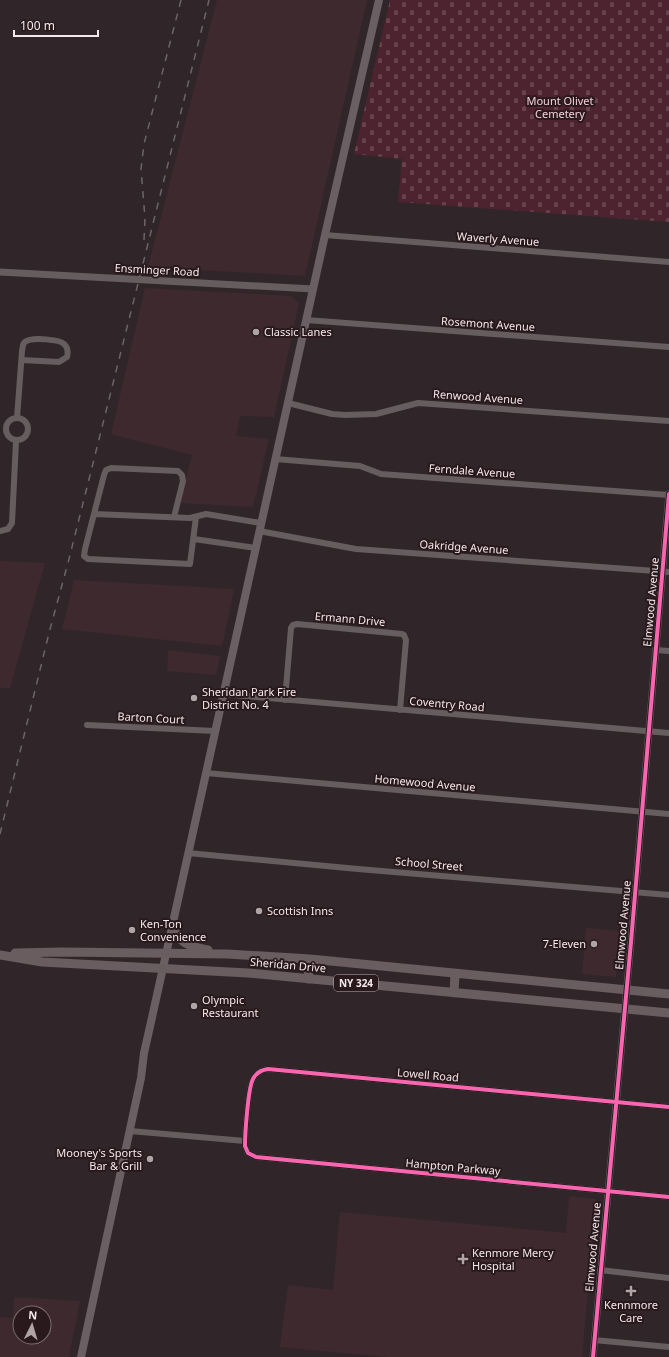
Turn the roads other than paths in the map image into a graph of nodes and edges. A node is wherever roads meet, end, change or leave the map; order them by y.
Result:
1 (379, 0) edge
2 (325, 235) junction
3 (669, 262) edge
4 (0, 272) edge
5 (313, 289) junction
6 (306, 320) junction
7 (669, 347) edge
8 (22, 360) junction
9 (288, 403) junction
10 (17, 418) junction
11 (669, 421) edge
12 (3, 430) edge
13 (16, 441) junction
14 (276, 459) junction
15 (669, 495) edge
16 (94, 514) junction
17 (196, 517) junction
18 (174, 518) junction
19 (260, 527) junction
20 (0, 531) edge
21 (194, 539) junction
22 (256, 548) junction
23 (665, 572) edge
24 (656, 650) junction
25 (669, 651) edge
26 (223, 694) junction
27 (285, 700) junction
28 (400, 710) junction
29 (86, 725) dead end
30 (215, 731) junction
31 (649, 732) junction
32 (669, 733) edge
33 (206, 773) junction
34 (642, 811) junction
35 (669, 814) edge
36 (188, 853) junction
37 (635, 892) junction
38 (669, 895) edge
39 (172, 926) junction
40 (166, 953) junction
41 (0, 954) edge
42 (227, 954) junction
43 (310, 960) junction
44 (163, 968) junction
45 (455, 974) junction
46 (308, 978) junction
47 (627, 990) junction
48 (454, 993) junction
49 (669, 994) edge
50 (625, 1009) junction
51 (669, 1013) edge
52 (616, 1102) junction
53 (669, 1107) edge
54 (130, 1131) junction
55 (244, 1141) junction
56 (608, 1191) junction
57 (669, 1197) edge
58 (600, 1270) junction
59 (669, 1278) edge
60 (594, 1340) junction
61 (669, 1348) edge
62 (81, 1357) edge
63 (593, 1357) edge

1 - 2 main road
2 - 3 street, Waverly Avenue
2 - 5 main road
4 - 5 street, Ensminger Road
5 - 6 main road
6 - 7 street, Rosemont Avenue
6 - 9 main road
8 - 8 street
8 - 10 street
9 - 11 street, Renwood Avenue
9 - 14 main road
10 - 12 street
10 - 13 street
12 - 13 street
13 - 20 street
14 - 15 street, Ferndale Avenue
14 - 19 main road
15 - 23 street, Elmwood Avenue
16 - 18 street, Oakridge Avenue
16 - 18 street
16 - 21 street
17 - 18 street, Oakridge Avenue
17 - 19 street, Oakridge Avenue
17 - 21 street
19 - 22 main road
19 - 23 street, Oakridge Avenue
21 - 22 street
22 - 26 main road
23 - 24 street, Elmwood Avenue
24 - 25 street
24 - 31 street, Elmwood Avenue
26 - 27 street, Coventry Road
26 - 30 main road
27 - 28 street, Coventry Road
27 - 28 street, Ermann Drive
28 - 31 street, Coventry Road
29 - 30 street, Barton Court
30 - 33 main road
31 - 32 street, Coventry Road
31 - 34 street, Elmwood Avenue
33 - 34 street, Homewood Avenue
33 - 36 main road
34 - 35 street, Homewood Avenue
34 - 37 street, Elmwood Avenue
36 - 37 street, School Street
36 - 39 main road
37 - 38 street, School Street
37 - 47 street, Elmwood Avenue
39 - 40 main road
39 - 42 main road
40 - 41 main road, Sheridan Drive / NY 324
40 - 42 main road, Sheridan Drive / NY 324
40 - 44 main road
41 - 44 main road, Sheridan Drive / NY 324
42 - 43 main road, Sheridan Drive / NY 324
43 - 45 main road, Sheridan Drive / NY 324
43 - 46 main road
44 - 46 main road, Sheridan Drive / NY 324
44 - 54 main road
45 - 47 main road, Sheridan Drive / NY 324
45 - 48 main road
46 - 48 main road, Sheridan Drive / NY 324
47 - 49 main road, Sheridan Drive / NY 324
47 - 50 street, Elmwood Avenue
48 - 50 main road, Sheridan Drive / NY 324
50 - 51 main road, Sheridan Drive / NY 324
50 - 52 street, Elmwood Avenue
52 - 53 street, Lowell Road
52 - 55 street, Lowell Road
52 - 56 street, Elmwood Avenue
54 - 55 street
54 - 62 main road
55 - 56 street, Hampton Parkway
56 - 57 street, Hampton Parkway
56 - 58 street, Elmwood Avenue
58 - 59 street
58 - 60 street, Elmwood Avenue
60 - 61 street
60 - 63 street, Elmwood Avenue

